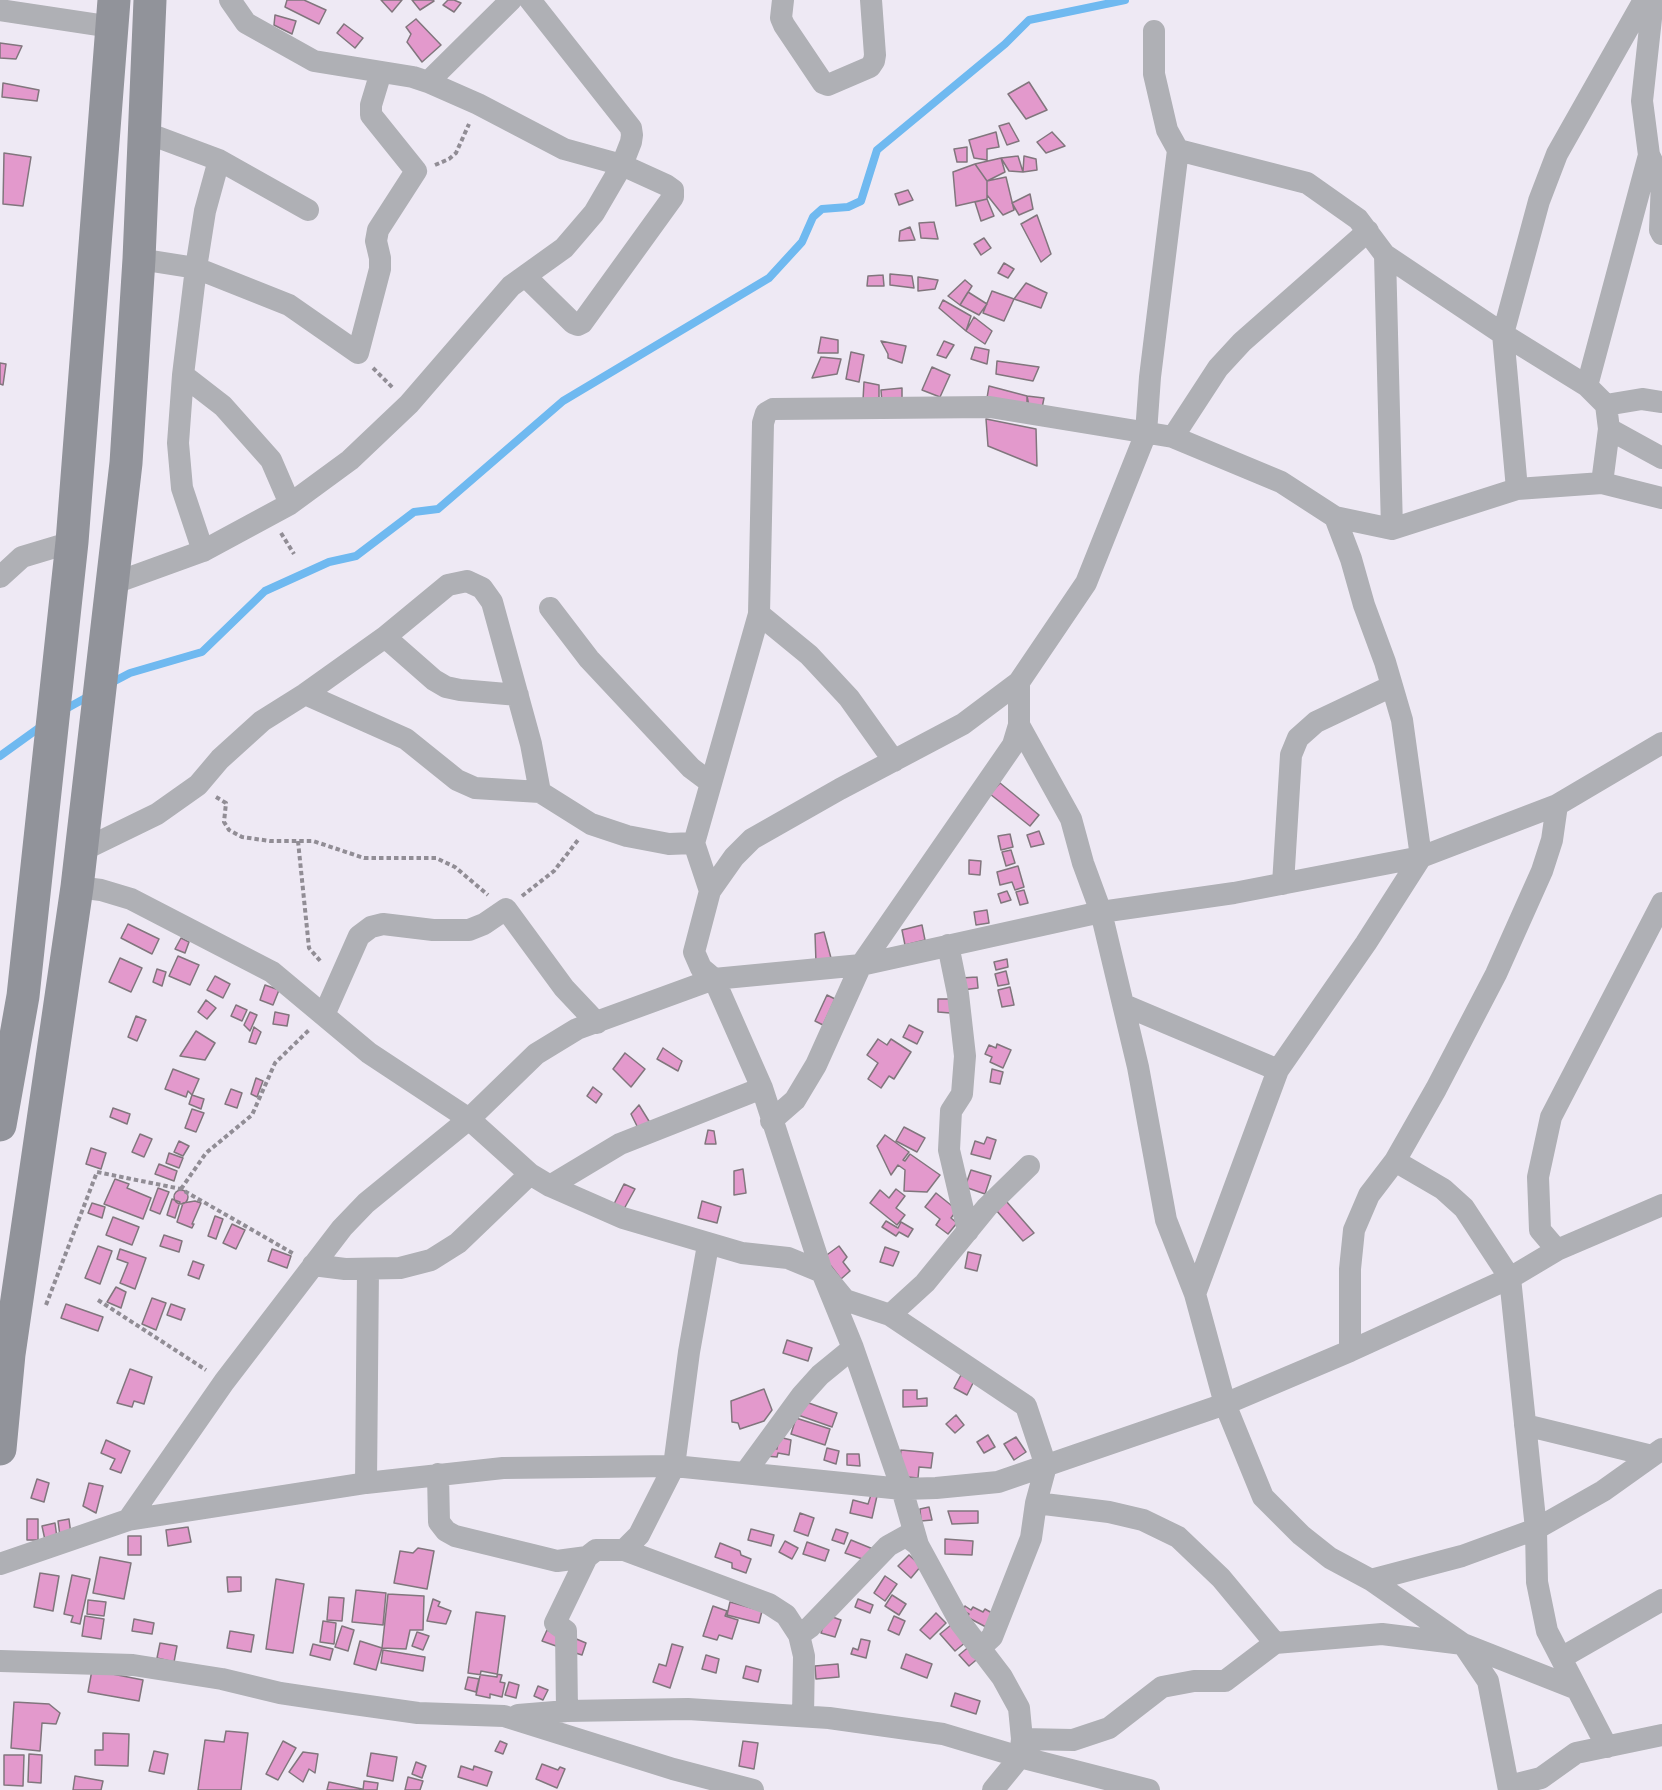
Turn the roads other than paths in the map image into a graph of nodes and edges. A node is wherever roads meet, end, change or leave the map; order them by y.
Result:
1 (150, 0) edge
2 (230, 0) edge
3 (511, 0) edge
4 (530, 0) edge
5 (783, 0) edge
6 (871, 0) edge
7 (1644, 0) edge
8 (1653, 0) edge
9 (0, 10) edge
10 (113, 14) edge
11 (1154, 31) dead end
12 (381, 72) junction
13 (428, 82) junction
14 (144, 132) junction
15 (1178, 150) junction
16 (1649, 155) junction
17 (219, 160) junction
18 (622, 165) junction
19 (1662, 181) edge
20 (308, 210) dead end
21 (1368, 231) junction
22 (1662, 234) edge
23 (1385, 255) junction
24 (139, 259) junction
25 (196, 268) junction
26 (525, 276) junction
27 (1503, 334) junction
28 (183, 375) junction
29 (1587, 386) junction
30 (1662, 402) edge
31 (1606, 405) junction
32 (1609, 429) junction
33 (1146, 433) junction
34 (1173, 437) junction
35 (1662, 458) edge
36 (1602, 483) junction
37 (1517, 489) junction
38 (1662, 498) edge
39 (291, 504) junction
40 (1335, 517) junction
41 (1392, 529) junction
42 (72, 542) junction
43 (203, 551) junction
44 (0, 578) edge
45 (112, 584) junction
46 (550, 608) dead end
47 (759, 614) junction
48 (385, 637) junction
49 (1020, 682) junction
50 (1392, 686) junction
51 (305, 694) junction
52 (518, 695) junction
53 (1019, 724) junction
54 (1662, 743) edge
55 (894, 761) junction
56 (711, 783) junction
57 (540, 792) junction
58 (1557, 805) junction
59 (694, 843) junction
60 (81, 851) junction
61 (1421, 857) junction
62 (1283, 884) junction
63 (77, 888) junction
64 (710, 891) junction
65 (1662, 903) edge
66 (1101, 912) junction
67 (948, 945) junction
68 (861, 965) junction
69 (714, 979) junction
70 (1124, 1005) junction
71 (324, 1015) junction
72 (597, 1023) junction
73 (1278, 1070) junction
74 (762, 1088) junction
75 (469, 1119) junction
76 (771, 1121) junction
77 (0, 1125) edge
78 (1395, 1161) junction
79 (1029, 1166) dead end
80 (530, 1174) junction
81 (550, 1186) junction
82 (1662, 1205) edge
83 (968, 1231) junction
84 (708, 1245) junction
85 (1557, 1250) junction
86 (313, 1265) junction
87 (368, 1269) junction
88 (822, 1272) junction
89 (1509, 1278) junction
90 (1195, 1294) junction
91 (890, 1315) junction
92 (853, 1348) junction
93 (1350, 1351) junction
94 (1225, 1404) junction
95 (1525, 1425) junction
96 (0, 1449) edge
97 (1657, 1453) edge
98 (674, 1466) junction
99 (1046, 1466) junction
100 (745, 1473) junction
101 (438, 1474) junction
102 (366, 1483) junction
103 (902, 1489) junction
104 (1036, 1503) junction
105 (128, 1520) junction
106 (1536, 1529) junction
107 (918, 1545) junction
108 (624, 1550) junction
109 (587, 1557) junction
110 (0, 1564) edge
111 (1371, 1580) junction
112 (1662, 1600) edge
113 (799, 1635) junction
114 (1275, 1643) junction
115 (1463, 1644) junction
116 (979, 1648) junction
117 (1561, 1658) junction
118 (0, 1661) edge
119 (1577, 1689) junction
120 (567, 1711) junction
121 (504, 1716) junction
122 (803, 1716) junction
123 (1662, 1736) edge
124 (1607, 1747) junction
125 (1021, 1748) junction
126 (672, 1780) edge
127 (1509, 1788) edge
128 (753, 1790) edge
129 (993, 1790) edge
130 (1149, 1790) edge

1 - 14 main road
2 - 12 street
3 - 13 street
4 - 18 street
5 - 6 street
7 - 27 street
8 - 16 street
9 - 10 street
10 - 42 main road
11 - 15 street
12 - 13 street
12 - 25 street
13 - 18 street
14 - 17 street
14 - 24 main road
15 - 21 street
15 - 33 street
16 - 19 street
16 - 29 street
17 - 20 street
17 - 25 street
18 - 26 street
18 - 26 street
19 - 22 street
21 - 23 street
21 - 34 street
23 - 27 street
23 - 41 street
24 - 25 street
24 - 45 main road
25 - 28 street
26 - 39 street
27 - 29 street
27 - 37 street
28 - 39 street
28 - 43 street
29 - 31 street
30 - 31 street
31 - 32 street
32 - 35 street
32 - 36 street
33 - 34 street
33 - 47 street
33 - 49 street
34 - 40 street
36 - 37 street
36 - 38 street
37 - 41 street
39 - 43 street
40 - 41 street
40 - 50 street
42 - 44 street
42 - 77 main road
43 - 45 street
45 - 60 main road
46 - 56 street
47 - 55 street
47 - 56 street
48 - 51 street
48 - 52 street
48 - 52 street
49 - 53 street
49 - 55 street
50 - 61 street
50 - 62 street
51 - 57 street
51 - 60 street
52 - 57 street
53 - 66 street
53 - 68 street
54 - 58 street
55 - 64 street
56 - 59 street
57 - 59 street
58 - 61 street
58 - 78 street
59 - 64 street
60 - 63 main road
61 - 62 street
61 - 73 street
62 - 66 street
63 - 71 street
63 - 96 main road
64 - 69 street
65 - 85 street
66 - 67 street
66 - 70 street
67 - 68 street
67 - 83 street
68 - 69 street
68 - 76 street
69 - 72 street
69 - 74 street
70 - 73 street
70 - 90 street
71 - 72 street
71 - 75 street
72 - 75 street
73 - 90 street
74 - 76 street
74 - 81 street
75 - 80 street
75 - 86 street
76 - 88 street
78 - 89 street
78 - 93 street
79 - 83 street
80 - 81 street
80 - 87 street
81 - 84 street
82 - 85 street
83 - 91 street
84 - 88 street
84 - 98 street
85 - 89 street
86 - 87 street
86 - 105 street
87 - 102 street
88 - 91 street
88 - 92 street
89 - 93 street
89 - 95 street
90 - 94 street
91 - 99 street
92 - 100 street
92 - 103 street
93 - 94 street
94 - 99 street
94 - 111 street
95 - 97 street
95 - 106 street
97 - 106 street
98 - 100 street
98 - 101 street
98 - 108 street
99 - 103 street
99 - 104 street
100 - 103 street
101 - 102 street
101 - 109 street
102 - 105 street
103 - 107 street
104 - 114 street
104 - 116 street
105 - 110 street
106 - 111 street
106 - 117 street
107 - 113 street
107 - 116 street
108 - 109 street
108 - 113 street
109 - 120 street
111 - 115 street
112 - 117 street
113 - 122 street
114 - 115 street
114 - 125 street
115 - 119 street
115 - 127 street
116 - 125 street
117 - 119 street
118 - 121 street
119 - 124 street
120 - 121 street
120 - 122 street
121 - 126 street
122 - 125 street
123 - 124 street
124 - 127 street
125 - 129 street
125 - 130 street
126 - 128 street

